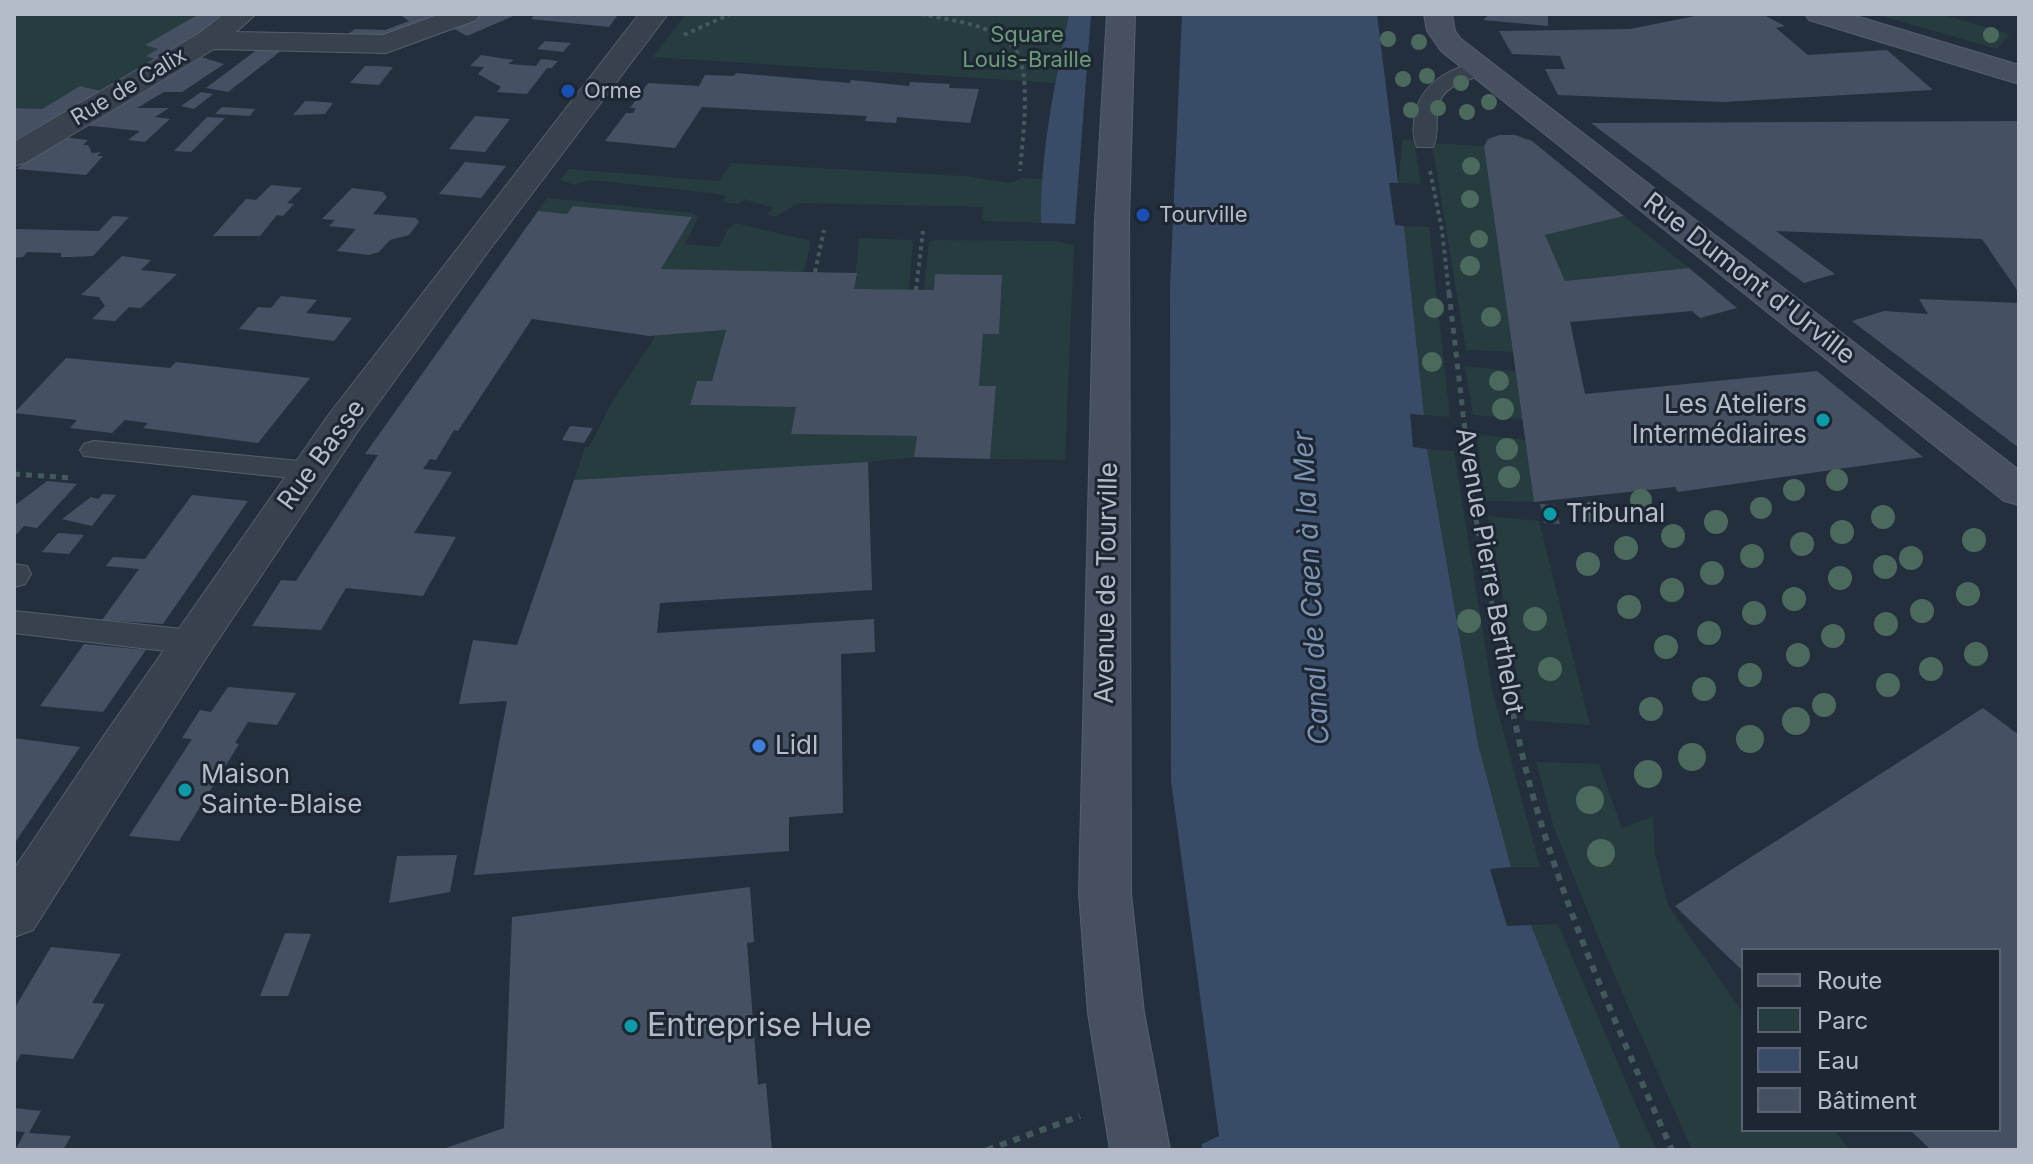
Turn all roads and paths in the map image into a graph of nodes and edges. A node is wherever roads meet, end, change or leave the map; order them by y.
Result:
1 (242, 14) edge
2 (466, 14) edge
3 (730, 14) edge
4 (921, 14) edge
5 (1121, 14) edge
6 (1438, 14) edge
7 (1819, 14) edge
8 (667, 25) edge
9 (208, 40) junction
10 (1480, 67) junction
11 (2019, 75) edge
12 (1425, 142) joint
13 (14, 156) edge
14 (1020, 171) dead end
15 (824, 230) dead end
16 (923, 231) dead end
17 (815, 272) dead end
18 (916, 290) dead end
19 (94, 450) dead end
20 (310, 471) junction
21 (14, 474) edge
22 (35, 475) dead end
23 (2019, 491) edge
24 (14, 622) edge
25 (191, 642) junction
26 (14, 914) edge
27 (1090, 1113) dead end
28 (987, 1150) edge
29 (1140, 1150) edge
30 (1672, 1150) edge

1 - 9 street, Rue de Calix
2 - 9 street
3 - 8 path
4 - 14 path
5 - 29 street, Avenue de Tourville
6 - 10 street
7 - 11 street
8 - 20 street, Rue Basse
9 - 13 street, Rue de Calix
10 - 12 lane
10 - 23 street, Rue Dumont d'Urville
12 - 30 path, Avenue Pierre Berthelot
15 - 17 path
16 - 18 path
19 - 20 lane
20 - 25 street, Rue Basse
21 - 22 path
24 - 25 lane
25 - 26 street, Rue Basse
27 - 28 path

